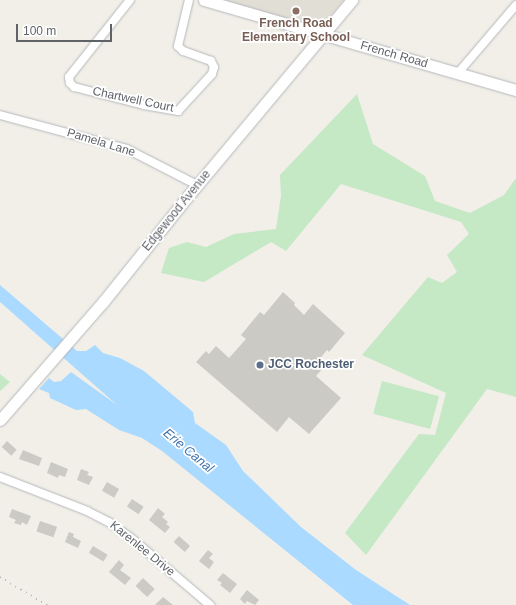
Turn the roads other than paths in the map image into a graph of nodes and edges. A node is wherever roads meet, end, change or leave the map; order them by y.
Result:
1 (130, 0) edge
2 (189, 0) edge
3 (204, 0) edge
4 (352, 0) edge
5 (516, 5) edge
6 (323, 35) junction
7 (458, 73) junction
8 (516, 90) edge
9 (0, 115) edge
10 (197, 185) junction
11 (0, 420) edge
12 (0, 477) edge
13 (210, 605) edge

1 - 2 street, Chartwell Court
3 - 6 street, French Road
4 - 6 street, Edgewood Avenue
5 - 7 street
6 - 7 street, French Road
6 - 10 street, Edgewood Avenue
7 - 8 street, French Road
9 - 10 street, Pamela Lane
10 - 11 street, Edgewood Avenue
12 - 13 street, Karenlee Drive

